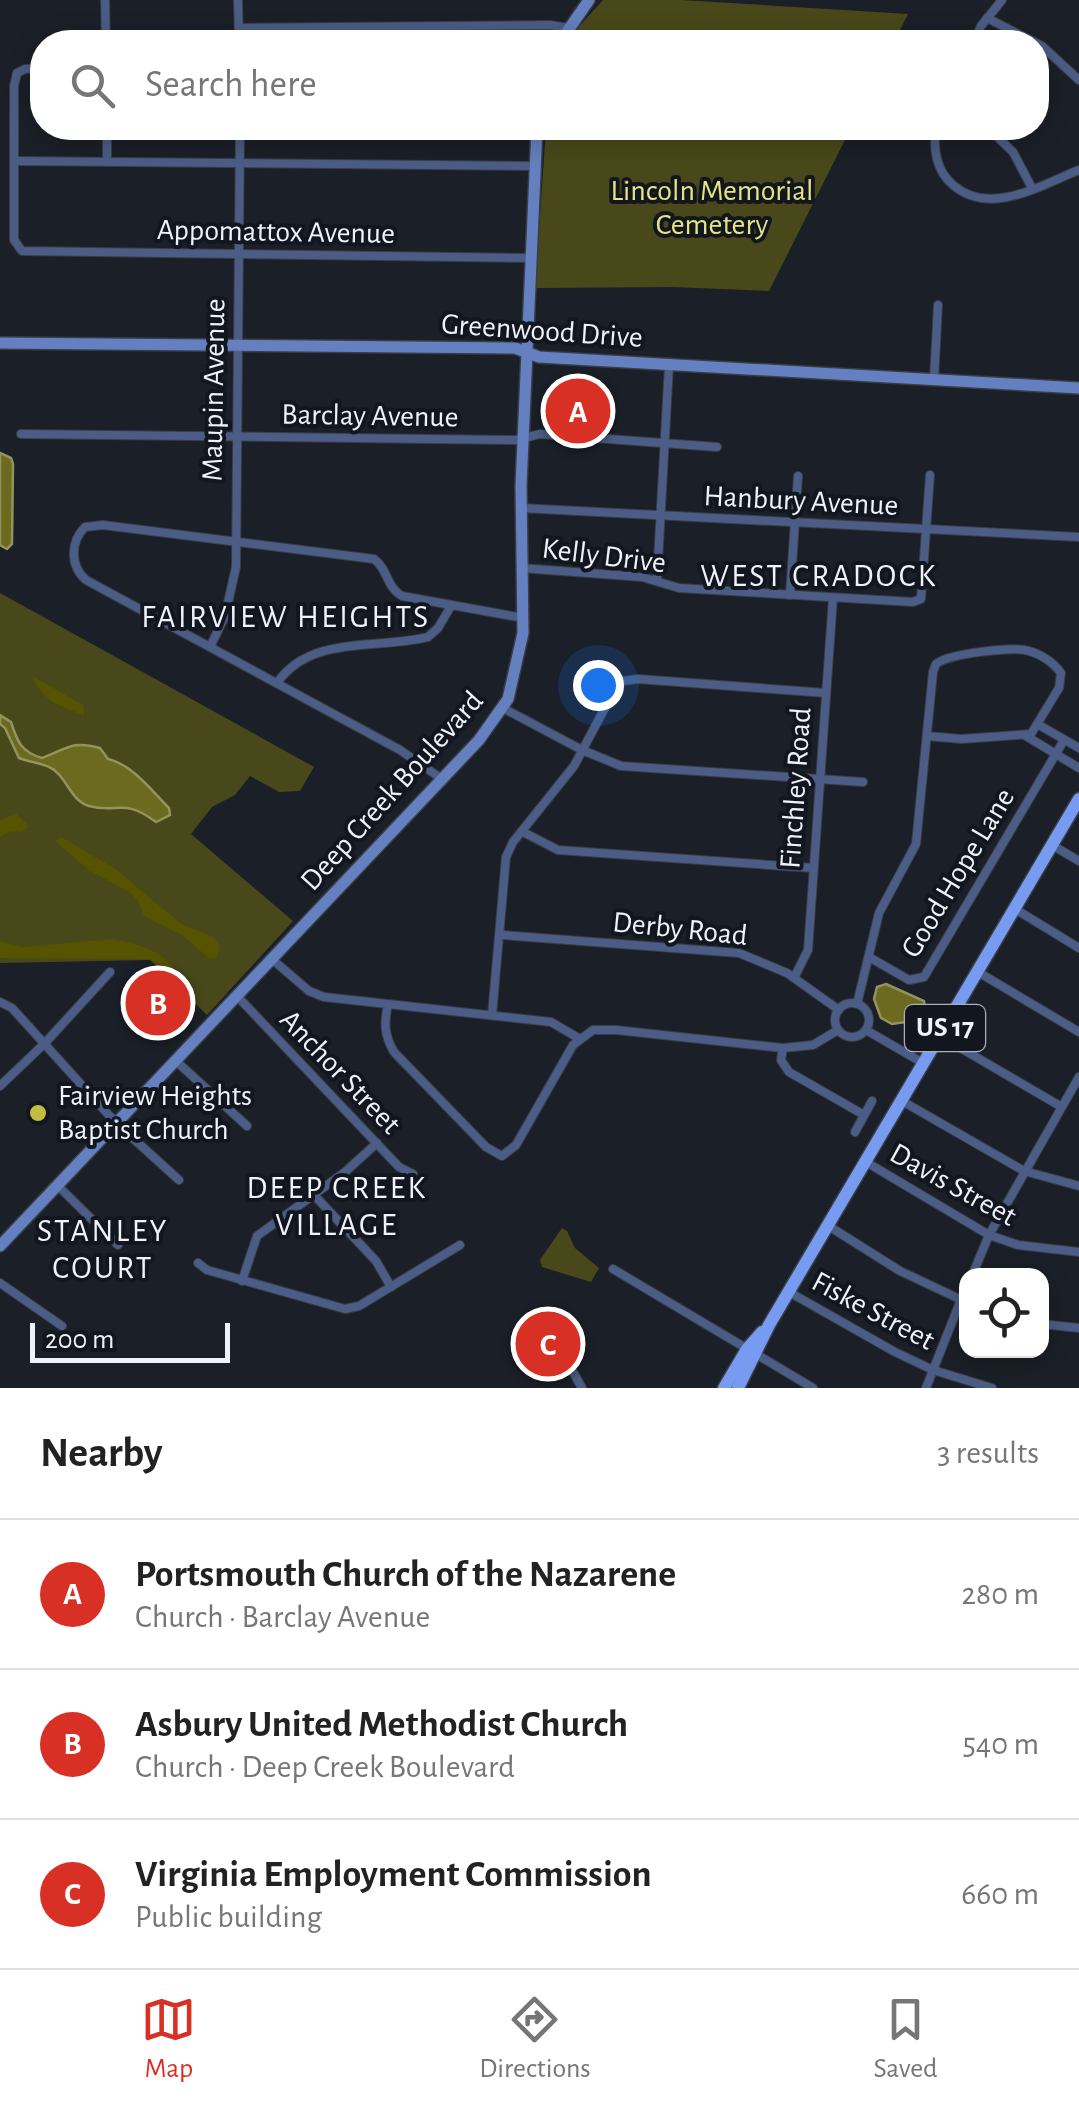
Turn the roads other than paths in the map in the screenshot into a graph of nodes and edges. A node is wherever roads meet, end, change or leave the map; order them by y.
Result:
1 (105, 0) edge
2 (238, 0) edge
3 (589, 0) edge
4 (1002, 0) edge
5 (988, 18) junction
6 (239, 28) joint
7 (568, 28) joint
8 (106, 30) edge
9 (981, 30) edge
10 (1011, 30) edge
11 (1049, 52) edge
12 (30, 69) edge
13 (1078, 75) edge
14 (107, 140) edge
15 (240, 140) edge
16 (536, 140) edge
17 (936, 140) edge
18 (1000, 140) edge
19 (15, 161) junction
20 (107, 161) junction
21 (240, 162) junction
22 (533, 166) junction
23 (1079, 170) edge
24 (1032, 188) junction
25 (238, 254) junction
26 (530, 258) junction
27 (938, 305) dead end
28 (0, 343) edge
29 (236, 346) junction
30 (527, 352) junction
31 (669, 365) junction
32 (934, 380) junction
33 (1079, 388) edge
34 (21, 434) dead end
35 (236, 437) junction
36 (524, 438) junction
37 (664, 442) junction
38 (718, 446) dead end
39 (930, 475) dead end
40 (798, 476) dead end
41 (521, 508) junction
42 (662, 516) junction
43 (796, 523) junction
44 (924, 529) junction
45 (1079, 537) edge
46 (236, 544) junction
47 (522, 568) junction
48 (657, 580) junction
49 (790, 595) junction
50 (833, 598) junction
51 (450, 606) junction
52 (523, 618) junction
53 (210, 647) junction
54 (277, 683) junction
55 (826, 693) junction
56 (503, 708) junction
57 (1039, 725) junction
58 (927, 736) junction
59 (1026, 736) junction
60 (1064, 740) junction
61 (1079, 748) edge
62 (582, 750) junction
63 (1056, 754) junction
64 (1079, 768) edge
65 (442, 779) junction
66 (820, 780) junction
67 (863, 782) dead end
68 (1079, 799) edge
69 (523, 832) junction
70 (1052, 846) junction
71 (1079, 860) edge
72 (813, 868) junction
73 (1015, 909) junction
74 (502, 935) junction
75 (1079, 948) edge
76 (869, 957) junction
77 (273, 960) junction
78 (110, 972) dead end
79 (978, 972) junction
80 (794, 978) junction
81 (238, 998) junction
82 (0, 1002) edge
83 (388, 1004) junction
84 (857, 1004) junction
85 (839, 1010) junction
86 (492, 1015) junction
87 (838, 1030) junction
88 (866, 1030) junction
89 (1079, 1032) edge
90 (940, 1036) junction
91 (580, 1039) junction
92 (45, 1043) junction
93 (782, 1048) junction
94 (176, 1061) junction
95 (924, 1063) junction
96 (1079, 1077) edge
97 (1, 1083) edge
98 (1075, 1093) edge
99 (872, 1100) dead end
100 (902, 1101) junction
101 (1060, 1106) junction
102 (864, 1115) junction
103 (116, 1123) junction
104 (247, 1126) dead end
105 (854, 1132) dead end
106 (377, 1144) junction
107 (866, 1162) junction
108 (1024, 1171) junction
109 (413, 1174) dead end
110 (179, 1180) dead end
111 (57, 1185) junction
112 (1079, 1186) edge
113 (314, 1195) junction
114 (827, 1225) junction
115 (989, 1235) junction
116 (118, 1245) dead end
117 (460, 1245) dead end
118 (0, 1246) edge
119 (1079, 1252) edge
120 (198, 1263) dead end
121 (613, 1268) dead end
122 (975, 1268) edge
123 (242, 1281) junction
124 (0, 1283) edge
125 (391, 1287) junction
126 (789, 1292) junction
127 (959, 1299) edge
128 (959, 1312) edge
129 (1049, 1325) edge
130 (62, 1326) dead end
131 (1079, 1328) edge
132 (559, 1346) dead end
133 (752, 1352) junction
134 (933, 1370) junction
135 (582, 1388) edge
136 (724, 1388) edge
137 (738, 1388) edge
138 (813, 1388) edge
139 (926, 1388) edge
140 (992, 1388) edge

1 - 8 street
2 - 6 street
3 - 7 street
4 - 5 street
5 - 9 street
5 - 10 street
6 - 7 street
11 - 13 street
12 - 19 street
14 - 20 street
15 - 21 street, Maupin Avenue
16 - 22 street, Deep Creek Boulevard
17 - 24 street
18 - 24 street
19 - 20 street
19 - 25 street, Appomattox Avenue
20 - 21 street
21 - 22 street
21 - 25 street, Maupin Avenue
22 - 26 street, Deep Creek Boulevard
23 - 24 street
25 - 26 street, Appomattox Avenue
25 - 29 street, Maupin Avenue
26 - 30 street, Deep Creek Boulevard
27 - 32 street
28 - 29 street, Greenwood Drive
29 - 30 street, Greenwood Drive
29 - 35 street, Maupin Avenue
30 - 31 street, Greenwood Drive
30 - 36 street, Deep Creek Boulevard
31 - 32 street, Greenwood Drive
31 - 37 street
32 - 33 street, Greenwood Drive
34 - 35 street, Barclay Avenue
35 - 36 street, Barclay Avenue
35 - 46 street, Maupin Avenue
36 - 37 street, Barclay Avenue
36 - 41 street, Deep Creek Boulevard
37 - 38 street, Barclay Avenue
37 - 42 street
39 - 44 street
40 - 43 street
41 - 42 street, Hanbury Avenue
41 - 47 street, Deep Creek Boulevard
42 - 43 street, Hanbury Avenue
42 - 48 street
43 - 44 street, Hanbury Avenue
43 - 49 street
44 - 45 street, Hanbury Avenue
44 - 50 street, Kelly Drive
46 - 51 street
46 - 53 street, Maupin Avenue
46 - 53 street
47 - 48 street, Kelly Drive
47 - 52 street, Deep Creek Boulevard
48 - 49 street, Kelly Drive
49 - 50 street, Kelly Drive
50 - 55 street, Finchley Road
51 - 52 street
51 - 54 street
52 - 56 street, Deep Creek Boulevard
53 - 54 street
54 - 65 street
55 - 62 street
55 - 66 street, Finchley Road
56 - 62 street
56 - 65 street, Deep Creek Boulevard
57 - 58 street
57 - 59 street
57 - 60 street
58 - 59 street
58 - 76 street
59 - 63 street
60 - 61 street
60 - 63 street, Good Hope Lane
62 - 66 street
62 - 69 street
63 - 64 street
63 - 76 street, Good Hope Lane
65 - 77 street, Deep Creek Boulevard
66 - 67 street
66 - 72 street, Finchley Road
68 - 70 main road, US 17
69 - 72 street
69 - 74 street
70 - 71 street
70 - 73 main road, US 17
72 - 80 street, Finchley Road
73 - 75 street
73 - 79 main road, US 17
74 - 80 street, Derby Road
74 - 86 street
76 - 84 street
77 - 81 street, Deep Creek Boulevard
77 - 83 street
78 - 92 street
79 - 89 street
79 - 90 main road, US 17
80 - 85 street, Derby Road
81 - 94 street, Deep Creek Boulevard
81 - 106 street, Anchor Street
82 - 92 street
83 - 86 street
83 - 91 street
84 - 85 street
84 - 88 street
85 - 87 street
86 - 91 street
87 - 88 street
87 - 93 street
88 - 95 street
90 - 95 main road, US 17
90 - 101 street
91 - 93 street
92 - 97 street
92 - 103 street
93 - 102 street
94 - 103 street, Deep Creek Boulevard
94 - 104 street
95 - 100 main road, US 17
96 - 98 street
98 - 101 street
99 - 102 street
100 - 107 main road, US 17
100 - 108 street
101 - 108 street
102 - 105 street
103 - 110 street
103 - 111 street, Deep Creek Boulevard
106 - 109 street, Anchor Street
106 - 113 street
107 - 114 main road, US 17
107 - 115 street, Davis Street
108 - 112 street
108 - 115 street
111 - 116 street
111 - 118 street, Deep Creek Boulevard
113 - 123 street
113 - 125 street
114 - 126 main road, US 17
114 - 127 street
115 - 119 street, Davis Street
115 - 122 street
117 - 125 street
120 - 123 street
121 - 133 street
123 - 125 street
124 - 130 street
126 - 133 main road, US 17
126 - 134 street, Fiske Street
128 - 134 street
129 - 131 street
132 - 135 street
133 - 136 main road, US 17
133 - 137 main road, US 17
133 - 138 street
134 - 139 street
134 - 140 street, Fiske Street

